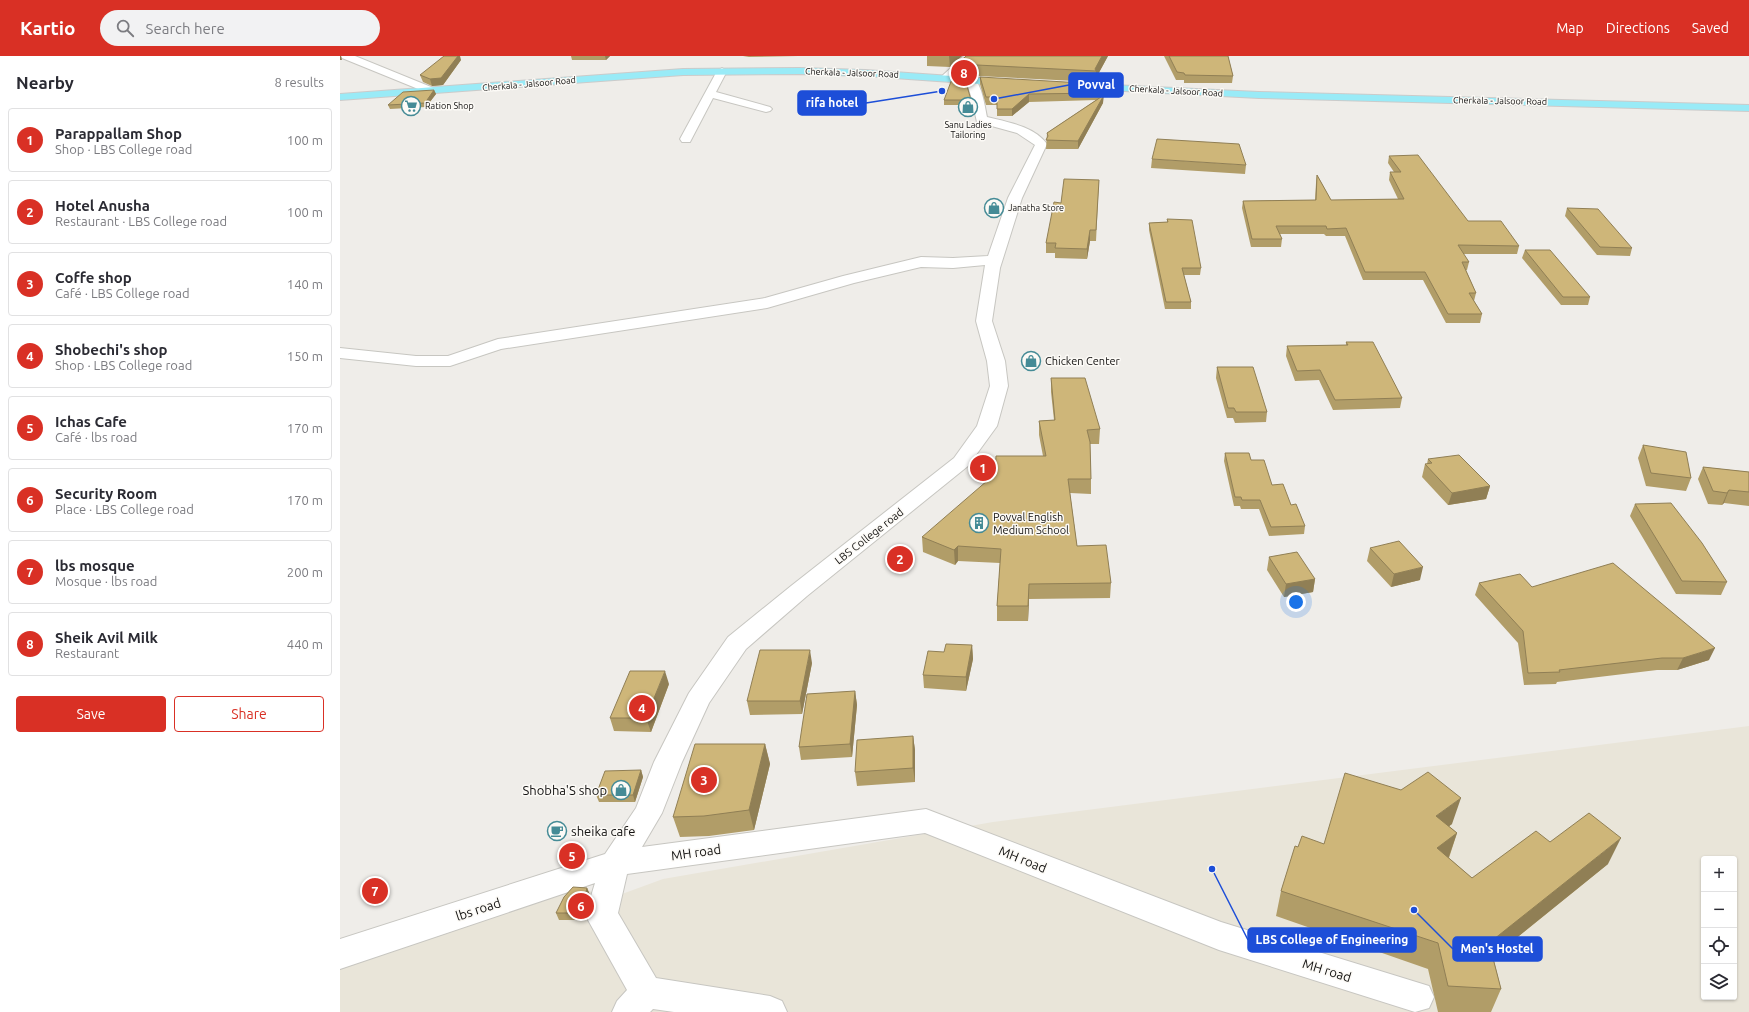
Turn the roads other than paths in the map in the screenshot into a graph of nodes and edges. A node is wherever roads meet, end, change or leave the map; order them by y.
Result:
1 (346, 56) edge
2 (970, 56) edge
3 (722, 72) junction
4 (946, 78) junction
5 (971, 80) junction
6 (1018, 83) edge
7 (1057, 85) edge
8 (432, 92) junction
9 (710, 94) junction
10 (340, 97) edge
11 (1749, 108) edge
12 (766, 109) dead end
13 (686, 139) dead end
14 (995, 260) junction
15 (340, 353) edge
16 (615, 863) junction
17 (340, 954) edge
18 (1417, 997) dead end
19 (638, 1002) edge
20 (770, 1012) edge

1 - 8 street
2 - 4 street
3 - 4 main road, Cherkala - Jalsoor Road
3 - 8 main road, Cherkala - Jalsoor Road
3 - 9 street
4 - 5 main road, Cherkala - Jalsoor Road
5 - 6 main road, Cherkala - Jalsoor Road
5 - 14 street, LBS College road
7 - 11 main road, Cherkala - Jalsoor Road
8 - 10 main road, Cherkala - Jalsoor Road
9 - 12 street
9 - 13 street
14 - 15 street
14 - 16 street, LBS College road
16 - 17 street, lbs road
16 - 18 street, MH road
16 - 19 street, LBS College road
19 - 20 street

